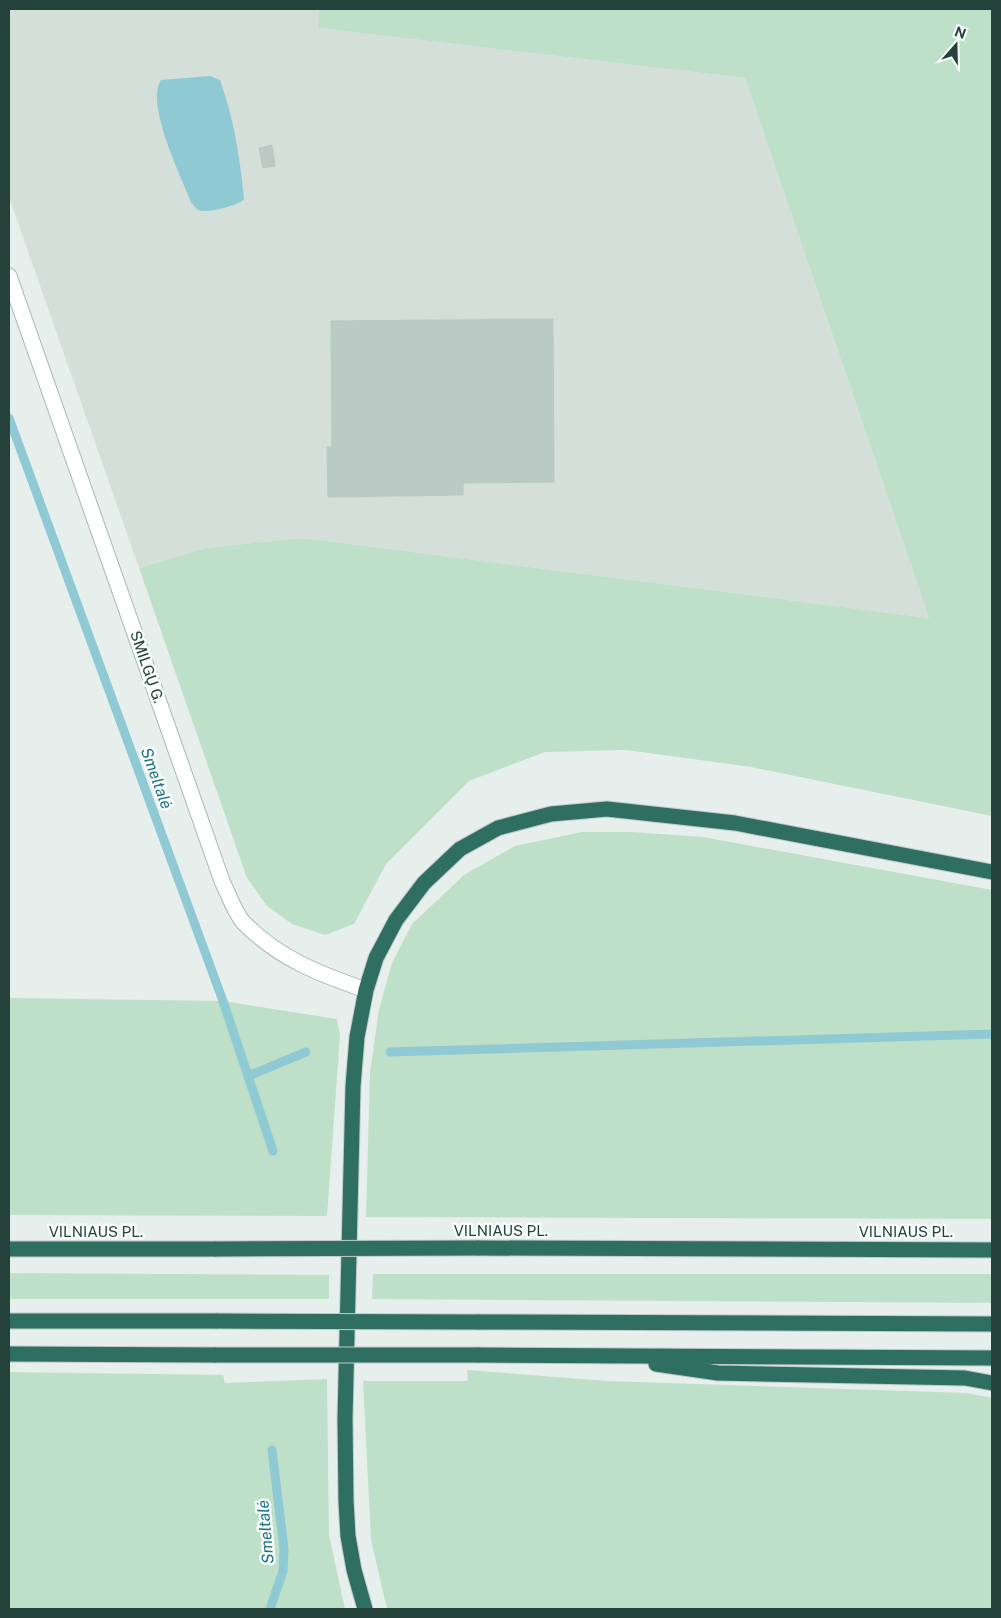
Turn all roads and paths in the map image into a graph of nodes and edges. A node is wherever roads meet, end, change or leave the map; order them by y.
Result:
1 (9, 276) edge
2 (992, 872) edge
3 (366, 990) junction
4 (9, 1249) edge
5 (992, 1250) edge
6 (9, 1321) edge
7 (992, 1324) edge
8 (9, 1354) edge
9 (605, 1356) junction
10 (992, 1358) edge
11 (992, 1383) edge
12 (365, 1609) edge

1 - 3 street, SMILGŲ G.
2 - 3 highway
3 - 12 highway
4 - 5 highway, VILNIAUS PL., bridge
6 - 7 highway, bridge
8 - 9 highway, bridge
9 - 10 highway
9 - 11 highway

